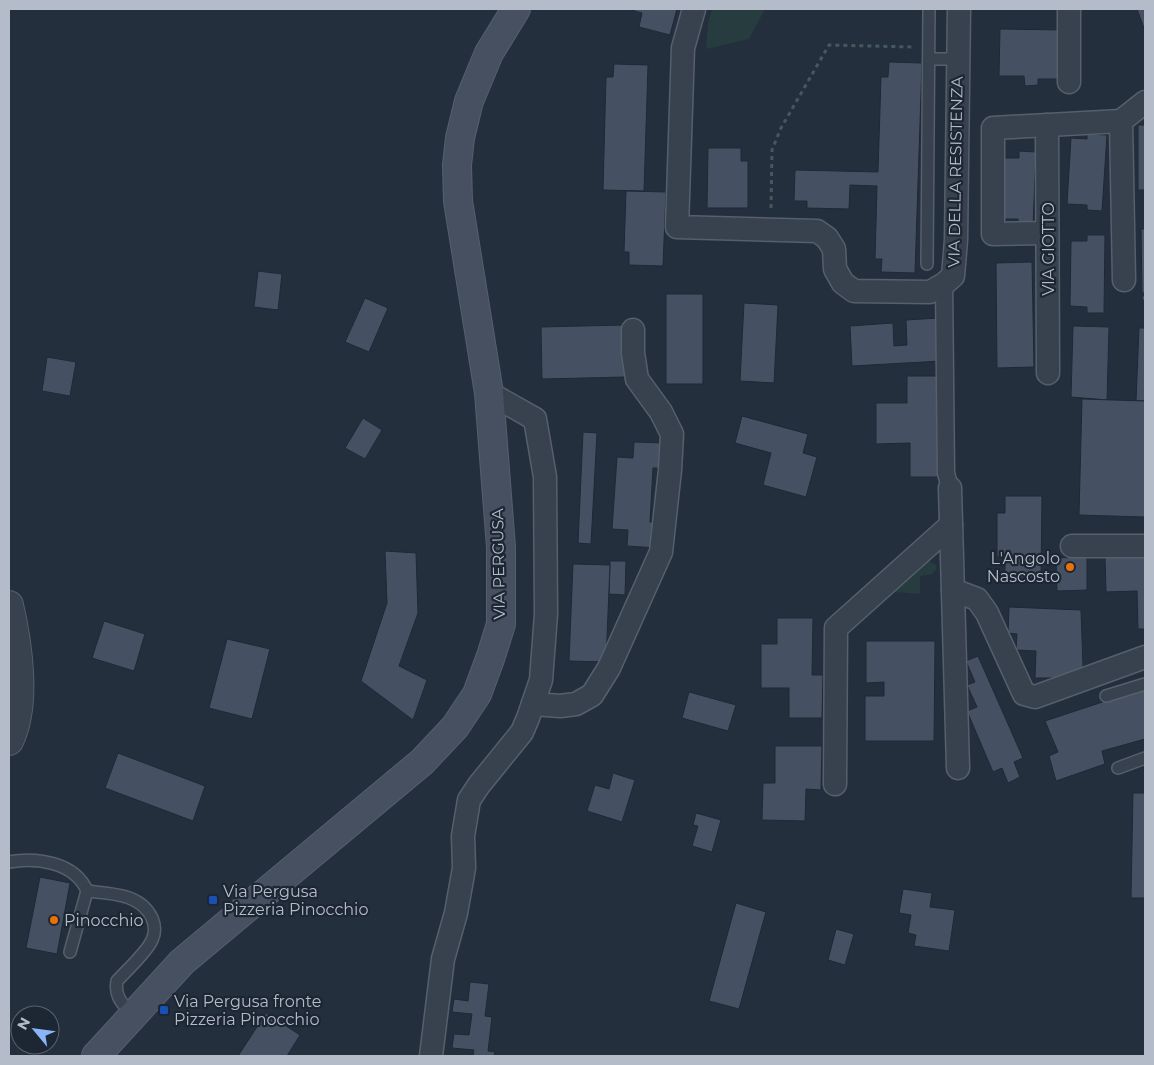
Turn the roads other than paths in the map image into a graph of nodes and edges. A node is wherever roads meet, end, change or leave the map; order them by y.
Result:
1 (516, 9) edge
2 (694, 9) edge
3 (929, 9) edge
4 (959, 9) edge
5 (1070, 9) edge
6 (929, 59) junction
7 (958, 59) junction
8 (1069, 82) dead end
9 (1145, 102) edge
10 (1121, 121) junction
11 (1047, 126) junction
12 (1047, 233) junction
13 (927, 264) dead end
14 (1124, 280) dead end
15 (944, 284) junction
16 (633, 330) dead end
17 (1048, 373) dead end
18 (489, 393) junction
19 (950, 488) joint
20 (951, 525) junction
21 (1072, 546) dead end
22 (1145, 546) edge
23 (953, 590) junction
24 (9, 605) edge
25 (1145, 657) edge
26 (1145, 684) edge
27 (1106, 696) dead end
28 (533, 704) junction
29 (9, 741) edge
30 (1145, 758) edge
31 (958, 768) dead end
32 (1118, 768) dead end
33 (835, 784) dead end
34 (9, 862) edge
35 (87, 890) junction
36 (70, 952) dead end
37 (133, 1016) junction
38 (96, 1056) edge
39 (431, 1056) edge

1 - 18 main road, VIA PERGUSA
2 - 15 street, VIA DELLA RESISTENZA
3 - 6 lane
4 - 7 street, VIA DELLA RESISTENZA
5 - 8 street
6 - 7 lane
6 - 13 lane
7 - 15 street, VIA DELLA RESISTENZA
9 - 10 street
10 - 11 street
10 - 14 street
11 - 12 street, VIA GIOTTO
11 - 12 street
12 - 17 street, VIA GIOTTO
15 - 19 street
16 - 28 street
18 - 28 street
18 - 37 main road, VIA PERGUSA
19 - 20 street
20 - 23 street
20 - 33 street
21 - 22 street
23 - 25 street
23 - 31 street
24 - 29 street
26 - 27 lane
28 - 39 street
30 - 32 lane
34 - 35 lane
35 - 36 lane
35 - 37 lane
37 - 38 main road, VIA PERGUSA

